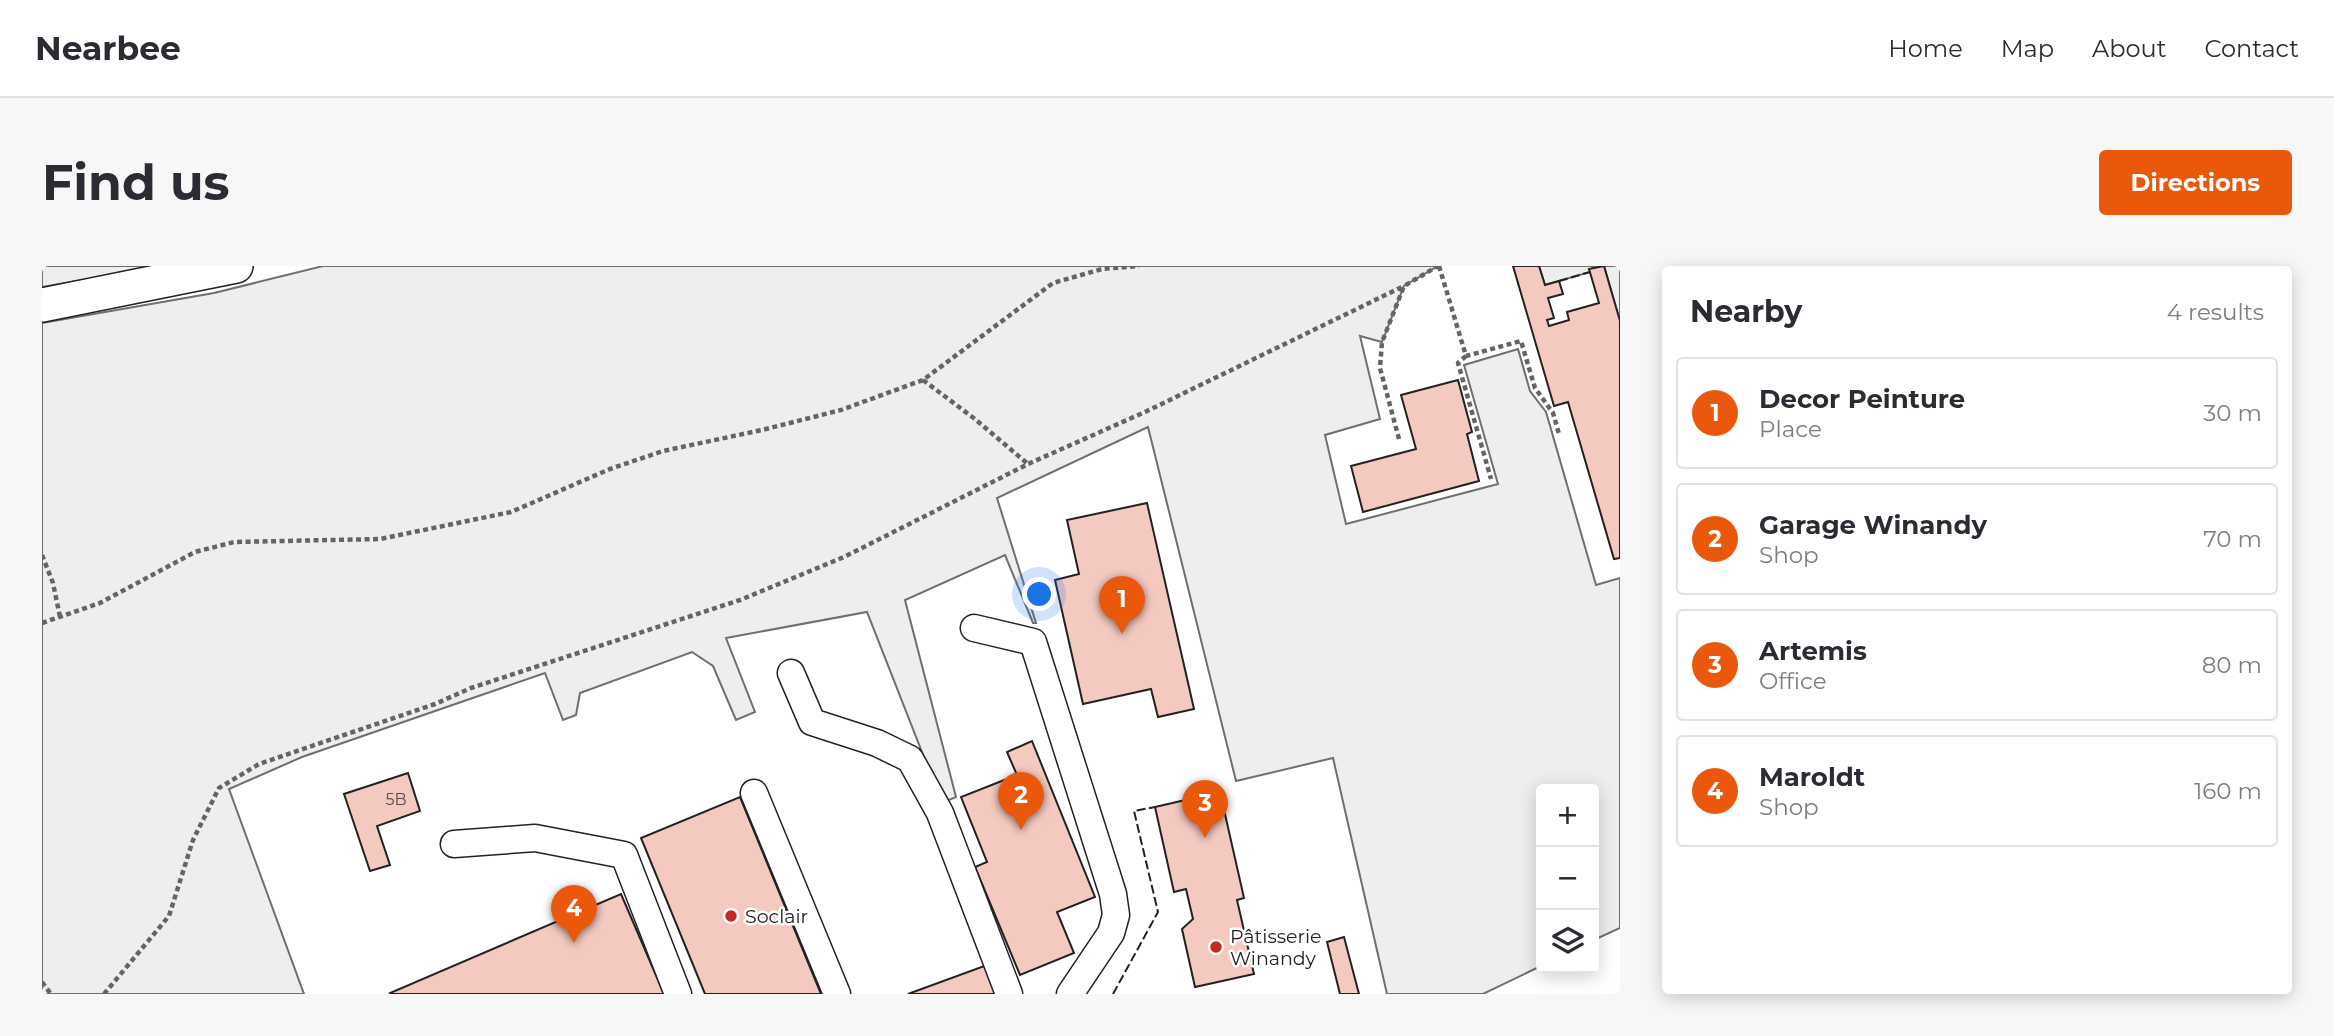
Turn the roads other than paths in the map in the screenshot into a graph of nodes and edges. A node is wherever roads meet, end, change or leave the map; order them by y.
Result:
1 (236, 266) edge
2 (42, 304) edge
3 (974, 628) dead end
4 (791, 673) dead end
5 (754, 793) dead end
6 (454, 844) dead end
7 (678, 994) edge
8 (837, 994) edge
9 (1009, 994) edge
10 (1070, 994) edge

1 - 2 main road
3 - 10 lane
4 - 9 lane
5 - 8 lane
6 - 7 lane

